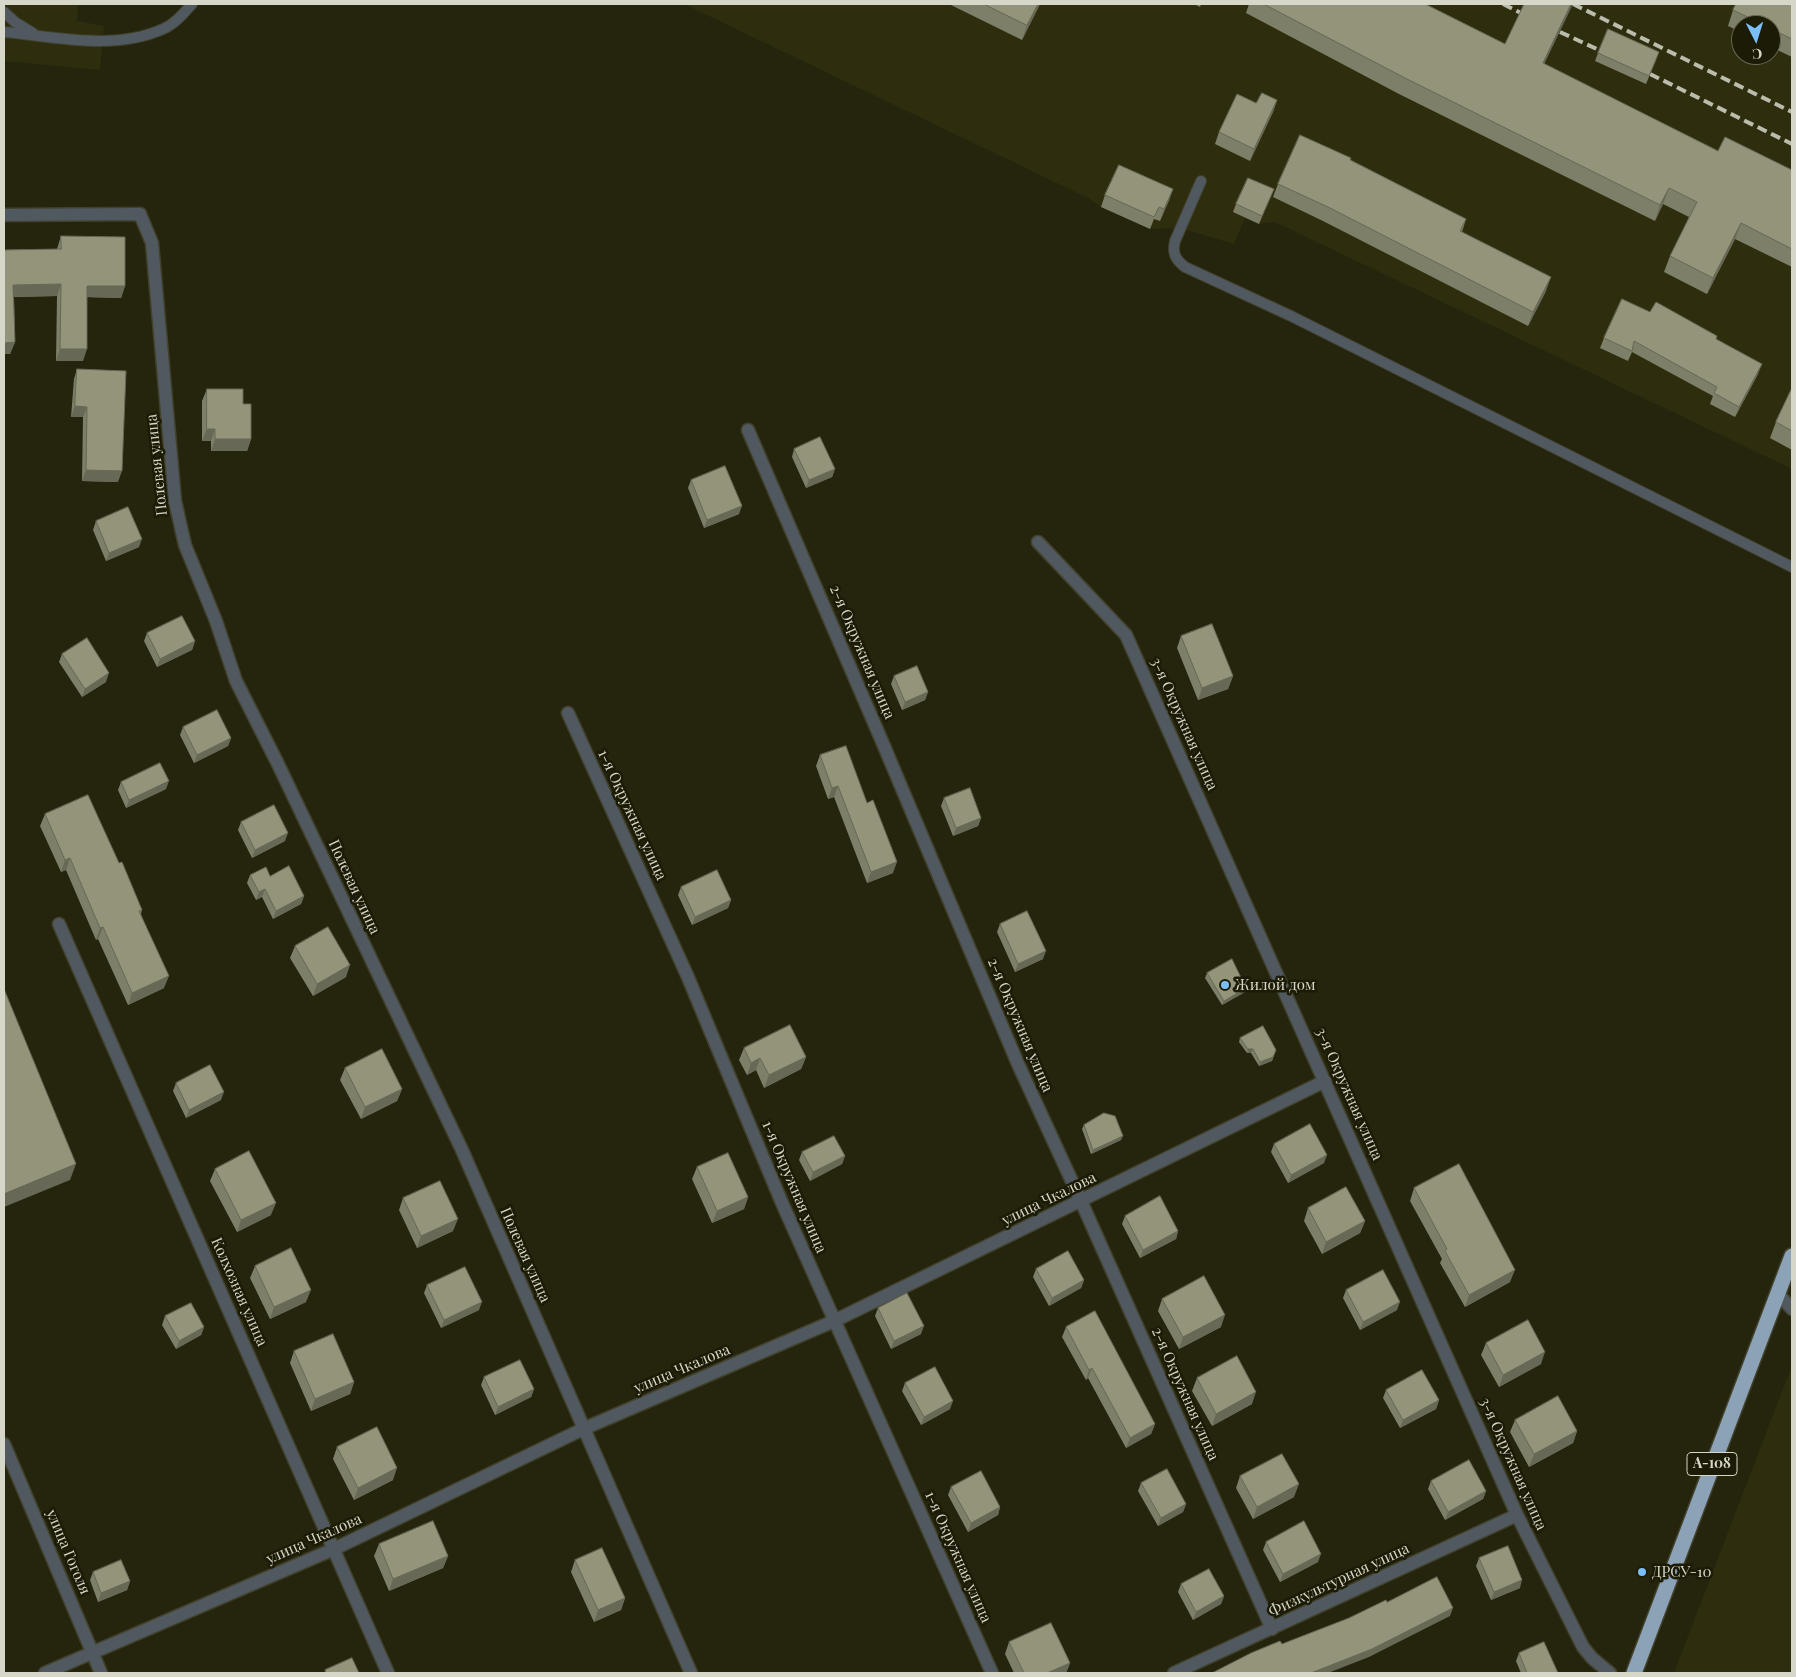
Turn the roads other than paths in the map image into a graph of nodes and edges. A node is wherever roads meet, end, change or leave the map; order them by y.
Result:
1 (192, 4) edge
2 (4, 12) edge
3 (4, 32) edge
4 (36, 35) junction
5 (1201, 181) dead end
6 (4, 215) edge
7 (748, 430) dead end
8 (1038, 542) dead end
9 (1792, 567) edge
10 (568, 713) dead end
11 (59, 924) dead end
12 (1325, 1081) junction
13 (1081, 1201) junction
14 (1792, 1256) edge
15 (1778, 1294) junction
16 (1792, 1309) edge
17 (834, 1321) junction
18 (583, 1429) junction
19 (4, 1444) edge
20 (1517, 1515) junction
21 (334, 1549) junction
22 (1272, 1629) junction
23 (93, 1653) junction
24 (46, 1673) edge
25 (101, 1673) edge
26 (388, 1673) edge
27 (691, 1673) edge
28 (992, 1673) edge
29 (1174, 1673) edge
30 (1610, 1673) edge
31 (1634, 1673) edge

1 - 4 lane
2 - 4 lane
3 - 4 lane
5 - 9 lane
6 - 18 street, Полевая улица
7 - 13 street, 2-я Окружная улица
8 - 12 street, 3-я Окружная улица
10 - 17 street, 1-я Окружная улица
11 - 21 street, Колхозная улица
12 - 13 street, улица Чкалова
12 - 20 street, 3-я Окружная улица
13 - 17 street, улица Чкалова
13 - 22 street, 2-я Окружная улица
14 - 15 highway, А-108
15 - 16 street
15 - 31 highway, А-108
17 - 18 street, улица Чкалова
17 - 28 street, 1-я Окружная улица
18 - 21 street, улица Чкалова
18 - 27 street, Полевая улица
19 - 23 street, улица Гоголя
20 - 22 street, Физкультурная улица
20 - 30 street, 3-я Окружная улица
21 - 23 street, улица Чкалова
21 - 26 street, Колхозная улица
22 - 29 street, Физкультурная улица
23 - 24 street, улица Чкалова
23 - 25 street, улица Гоголя

